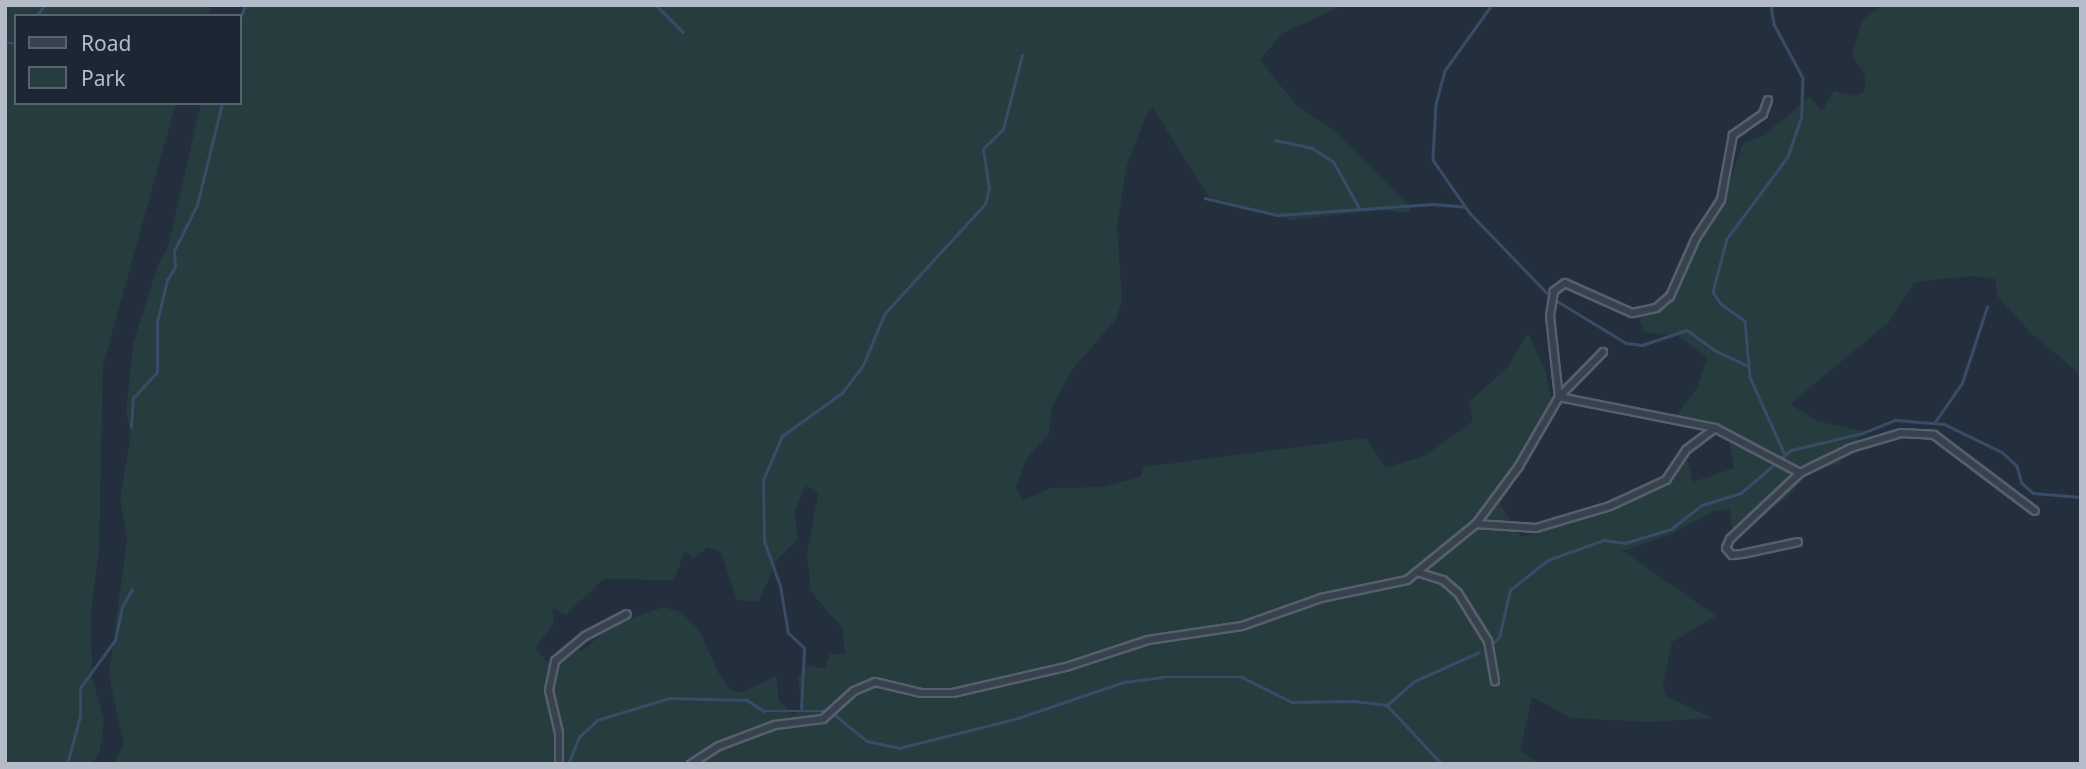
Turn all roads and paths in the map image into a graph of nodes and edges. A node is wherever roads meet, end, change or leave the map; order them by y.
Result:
1 (1768, 100) dead end
2 (1603, 352) dead end
3 (1559, 397) junction
4 (1715, 428) junction
5 (1800, 473) junction
6 (2035, 511) dead end
7 (1476, 524) junction
8 (1798, 542) dead end
9 (1420, 573) junction
10 (627, 614) dead end
11 (1495, 681) dead end
12 (559, 764) edge
13 (691, 764) edge

1 - 3 street
2 - 3 street
3 - 4 street
3 - 7 street
4 - 5 street
4 - 7 street
5 - 6 street
5 - 8 street
7 - 9 street
9 - 11 street
9 - 13 street
10 - 12 street

